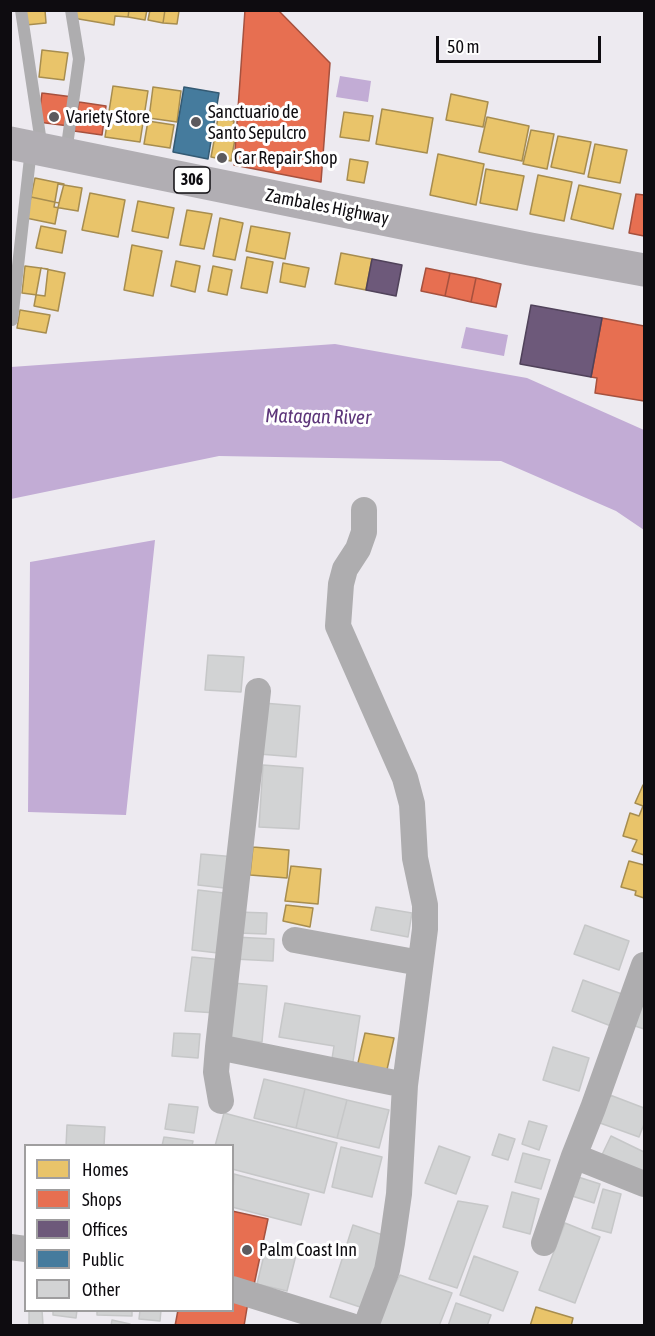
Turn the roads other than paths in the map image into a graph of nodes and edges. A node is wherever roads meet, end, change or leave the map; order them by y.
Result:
1 (21, 10) edge
2 (71, 10) edge
3 (37, 149) edge
4 (645, 270) edge
5 (12, 320) dead end
6 (364, 510) dead end
7 (258, 691) dead end
8 (295, 940) dead end
9 (420, 963) junction
10 (645, 965) edge
11 (218, 1047) junction
12 (405, 1085) junction
13 (221, 1101) dead end
14 (574, 1156) junction
15 (645, 1184) edge
16 (544, 1243) dead end
17 (234, 1290) edge
18 (351, 1326) edge
19 (366, 1326) edge

1 - 3 lane
2 - 3 lane
3 - 4 main road, Zambales Highway / 306
3 - 5 lane
6 - 9 street
7 - 11 street
8 - 9 street
9 - 12 street
10 - 14 street
11 - 12 street
11 - 13 street
12 - 19 street
14 - 15 street
14 - 16 street
17 - 18 street

